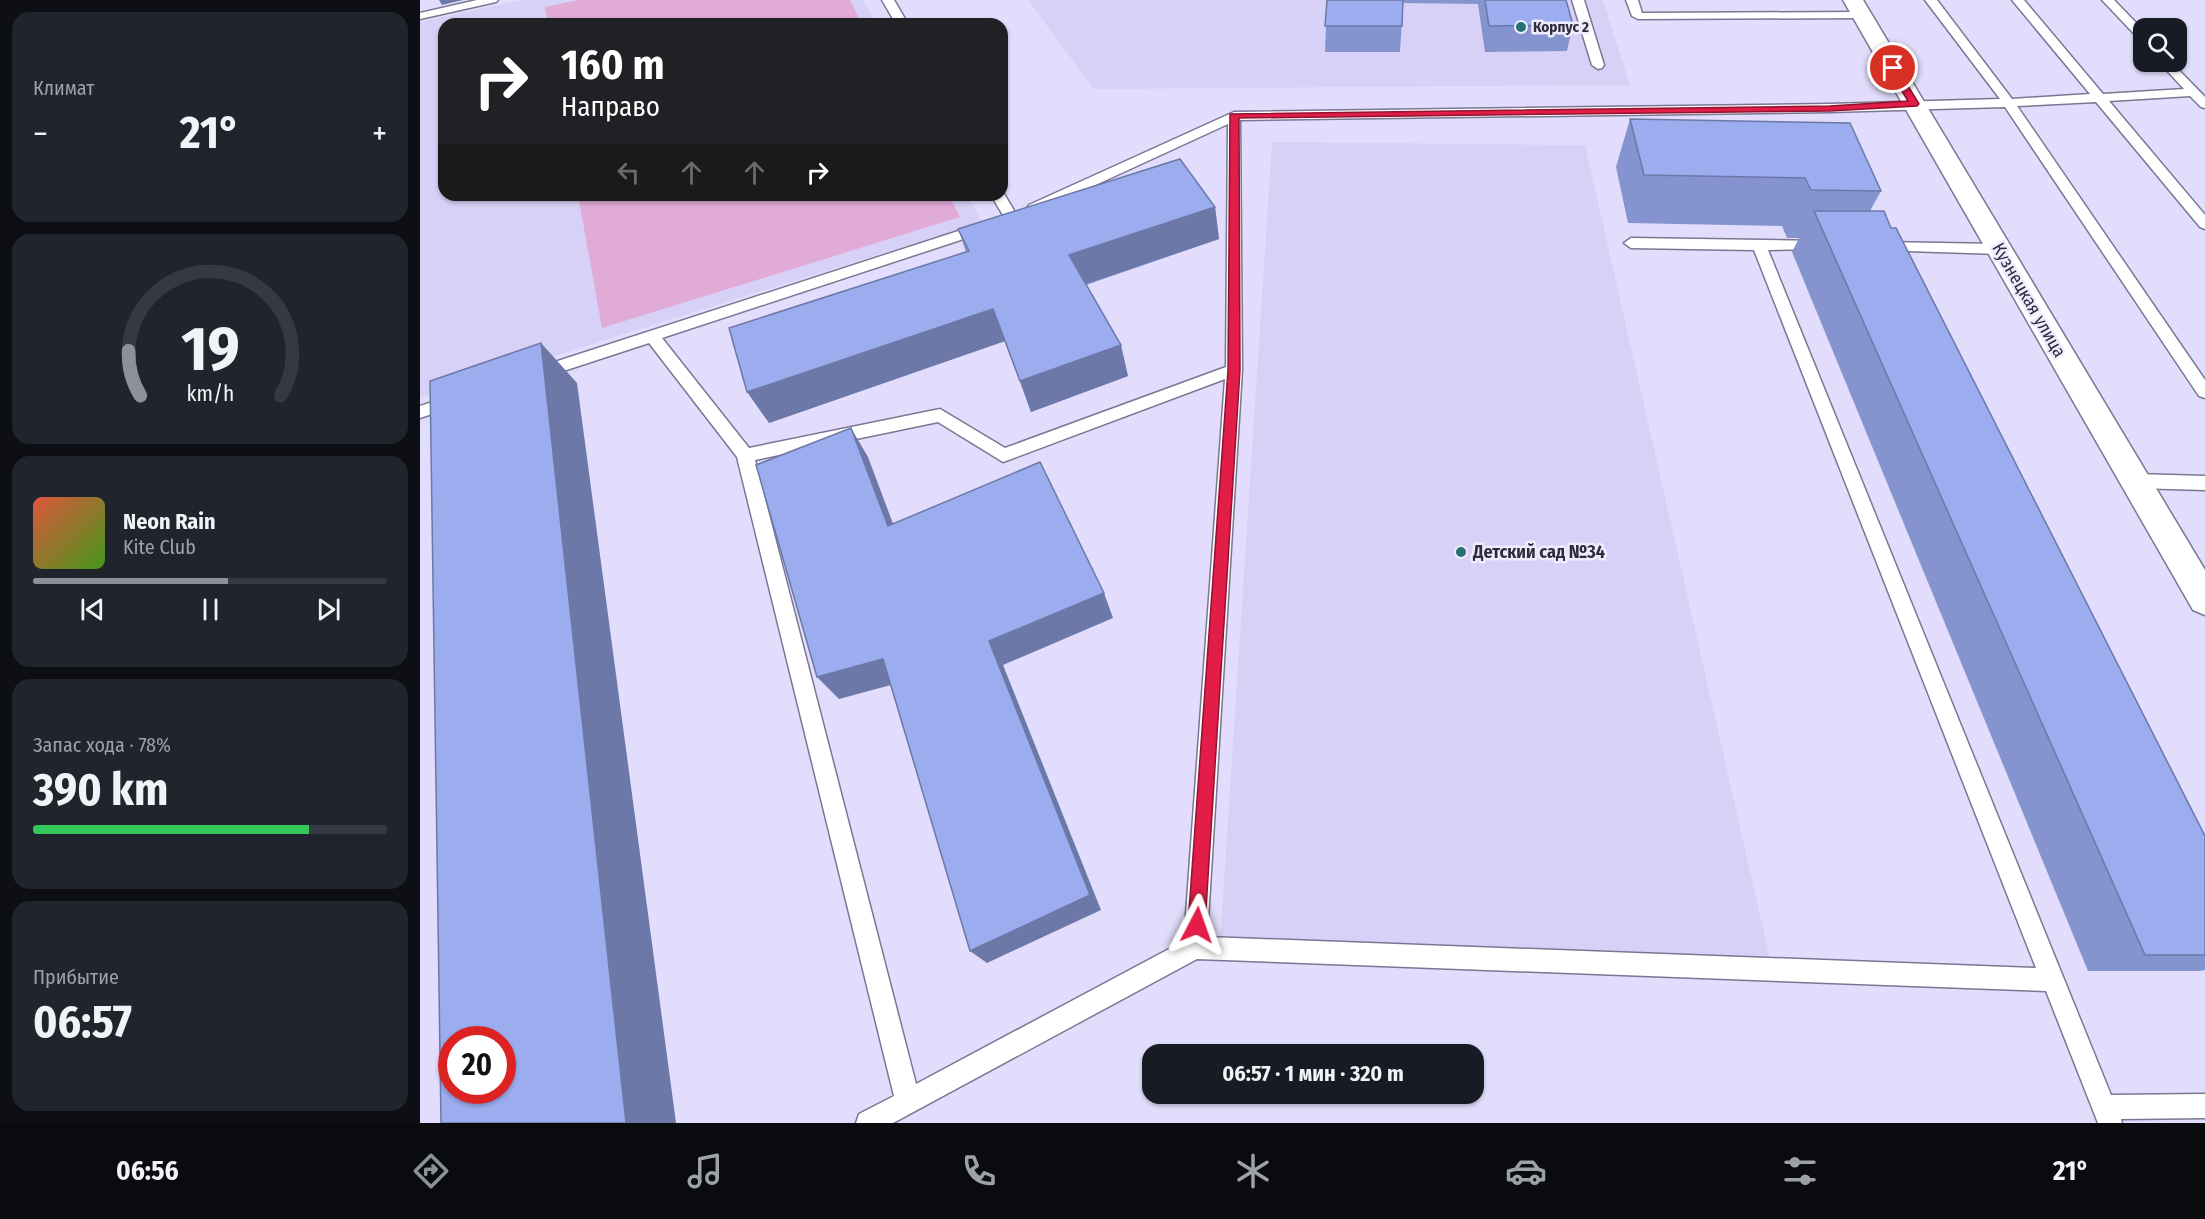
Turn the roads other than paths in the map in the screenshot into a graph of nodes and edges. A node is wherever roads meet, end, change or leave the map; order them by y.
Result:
1 (422, 0) edge
2 (492, 0) edge
3 (888, 0) edge
4 (1578, 0) edge
5 (1632, 0) edge
6 (1931, 0) edge
7 (2018, 0) edge
8 (2108, 0) edge
9 (1857, 8) edge
10 (421, 16) edge
11 (898, 18) edge
12 (2133, 26) edge
13 (1598, 65) dead end
14 (2175, 72) edge
15 (2194, 92) junction
16 (2100, 99) junction
17 (2008, 103) junction
18 (1914, 104) junction
19 (2205, 104) edge
20 (1234, 116) junction
21 (1002, 201) edge
22 (1012, 219) junction
23 (2205, 224) edge
24 (1631, 243) dead end
25 (1759, 245) junction
26 (1829, 246) edge
27 (1864, 247) edge
28 (1999, 249) junction
29 (652, 336) junction
30 (1234, 370) junction
31 (522, 378) edge
32 (2205, 392) edge
33 (467, 396) edge
34 (446, 403) junction
35 (420, 412) edge
36 (446, 427) edge
37 (745, 455) junction
38 (2135, 481) junction
39 (2205, 483) edge
40 (2205, 600) edge
41 (1195, 948) junction
42 (2054, 980) junction
43 (908, 1102) junction
44 (2205, 1106) edge
45 (2107, 1115) edge
46 (868, 1123) edge

1 - 10 lane
2 - 10 lane
3 - 11 lane
4 - 13 lane
5 - 9 lane
6 - 17 lane
7 - 16 lane
8 - 12 lane
9 - 18 main road, Кузнецкая улица
14 - 15 lane
15 - 16 lane
15 - 19 lane
16 - 17 lane
16 - 23 lane
17 - 18 lane
17 - 32 lane
18 - 20 lane
18 - 28 main road, Кузнецкая улица
20 - 22 lane
20 - 30 lane
21 - 22 lane
22 - 29 lane
24 - 25 lane
25 - 26 lane
25 - 42 lane
27 - 28 lane
28 - 38 main road, Кузнецкая улица
29 - 31 lane
29 - 37 lane
30 - 37 lane
30 - 41 lane
33 - 34 lane
34 - 35 lane
34 - 36 lane
37 - 43 lane
38 - 39 lane
38 - 40 main road, Кузнецкая улица
41 - 42 lane
41 - 43 lane
42 - 45 lane
43 - 46 lane
44 - 45 lane

